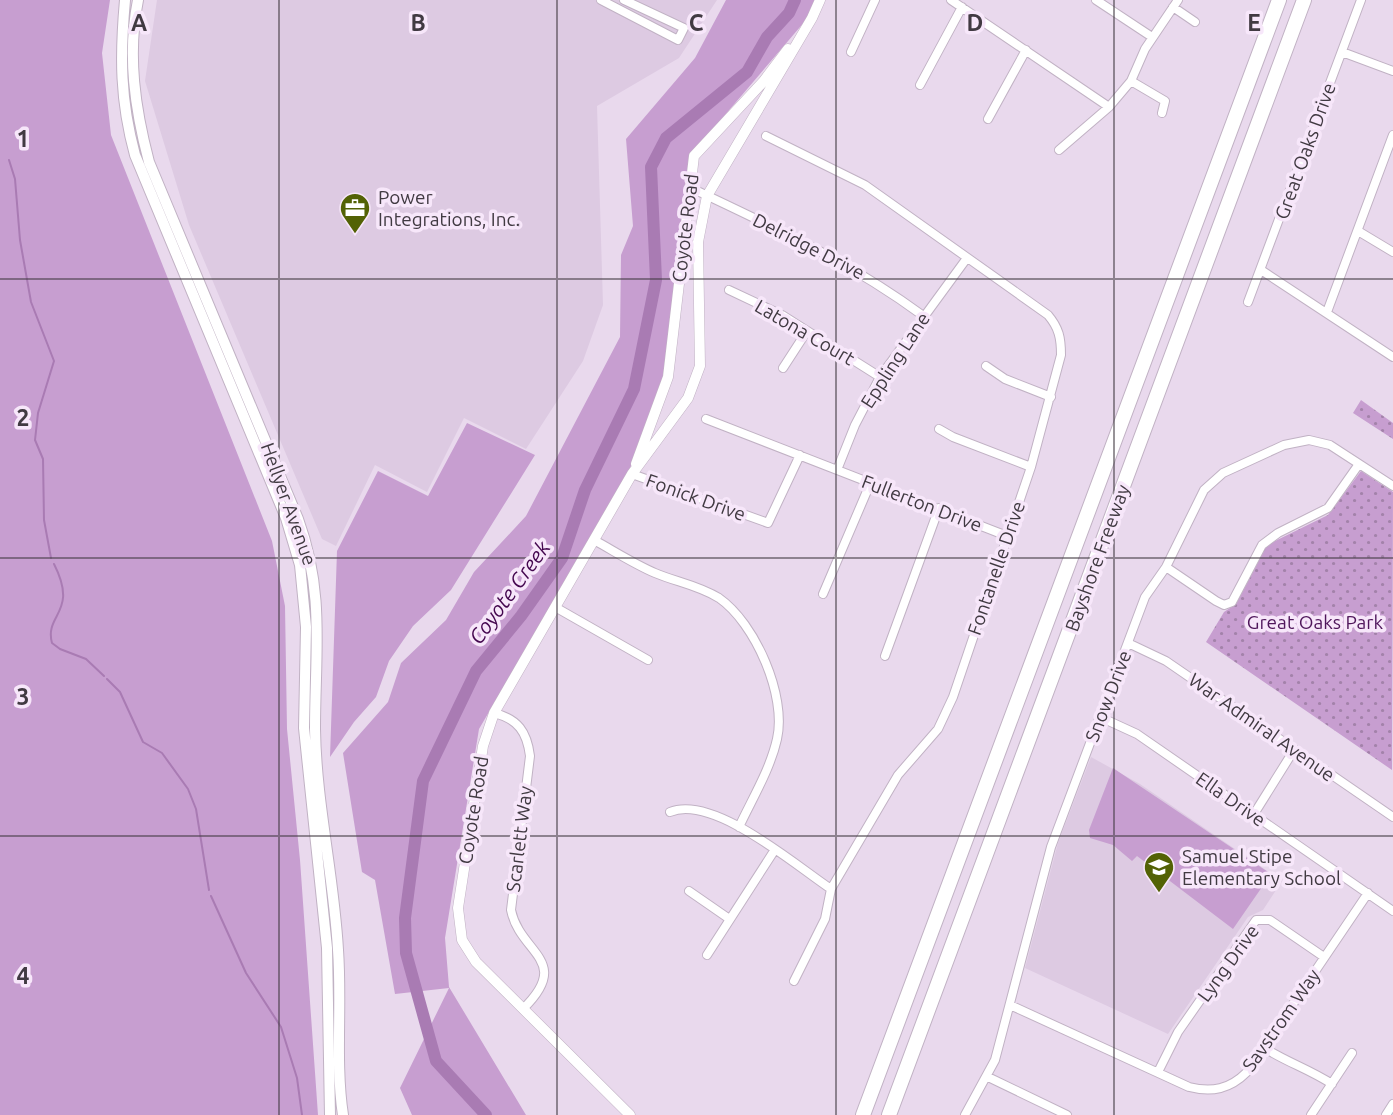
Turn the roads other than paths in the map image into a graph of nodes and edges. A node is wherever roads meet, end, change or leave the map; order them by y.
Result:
1 (125, 0) edge
2 (138, 0) edge
3 (601, 0) edge
4 (624, 0) edge
5 (820, 0) edge
6 (875, 0) edge
7 (951, 0) edge
8 (1096, 0) edge
9 (1279, 0) edge
10 (1304, 0) edge
11 (1361, 0) edge
12 (1176, 3) edge
13 (962, 7) junction
14 (812, 18) junction
15 (1195, 22) dead end
16 (1152, 37) junction
17 (1026, 50) junction
18 (851, 52) dead end
19 (1342, 52) junction
20 (1393, 71) edge
21 (1131, 81) junction
22 (920, 85) dead end
23 (1109, 107) junction
24 (1162, 113) dead end
25 (988, 119) dead end
26 (132, 120) junction
27 (1393, 135) edge
28 (766, 136) dead end
29 (1059, 150) dead end
30 (1389, 160) edge
31 (689, 187) junction
32 (707, 196) junction
33 (1357, 230) junction
34 (1393, 251) edge
35 (967, 258) junction
36 (1261, 270) junction
37 (729, 290) dead end
38 (1248, 302) dead end
39 (1327, 312) junction
40 (922, 315) junction
41 (807, 331) junction
42 (1393, 357) edge
43 (234, 366) junction
44 (986, 366) dead end
45 (783, 369) dead end
46 (223, 371) junction
47 (880, 377) junction
48 (1051, 397) junction
49 (706, 419) dead end
50 (940, 429) dead end
51 (800, 456) junction
52 (1359, 464) junction
53 (1031, 467) junction
54 (837, 470) junction
55 (632, 474) junction
56 (870, 484) junction
57 (1393, 486) edge
58 (939, 508) junction
59 (1007, 536) junction
60 (594, 540) junction
61 (1166, 567) junction
62 (823, 594) dead end
63 (555, 607) junction
64 (312, 627) junction
65 (1128, 643) junction
66 (885, 656) dead end
67 (648, 660) dead end
68 (494, 713) junction
69 (1100, 717) junction
70 (1294, 750) junction
71 (670, 812) dead end
72 (1254, 814) junction
73 (1393, 817) edge
74 (739, 827) junction
75 (774, 851) junction
76 (831, 889) junction
77 (689, 891) dead end
78 (1368, 893) junction
79 (1393, 911) edge
80 (728, 918) junction
81 (707, 955) dead end
82 (1324, 957) junction
83 (794, 981) dead end
84 (1010, 1005) junction
85 (523, 1009) junction
86 (1263, 1047) junction
87 (1352, 1053) dead end
88 (1157, 1072) junction
89 (988, 1077) junction
90 (1332, 1084) junction
91 (1393, 1104) edge
92 (330, 1115) edge
93 (343, 1115) edge
94 (630, 1115) edge
95 (863, 1115) edge
96 (889, 1115) edge
97 (965, 1115) edge
98 (1067, 1115) edge
99 (1311, 1115) edge
100 (1386, 1115) edge

1 - 26 main road, Hellyer Avenue
2 - 26 main road, Hellyer Avenue
3 - 4 street
5 - 14 street, Coyote Road
6 - 18 street
7 - 13 street
8 - 16 street
9 - 95 highway, Bayshore Freeway
10 - 96 highway, Bayshore Freeway
11 - 19 street, Great Oaks Drive
12 - 15 street
12 - 16 street
13 - 17 street
13 - 22 street
14 - 31 street, Coyote Road
14 - 32 street, Coyote Road
16 - 21 street
17 - 23 street
17 - 25 street
19 - 20 street
19 - 36 street, Great Oaks Drive
21 - 23 street
21 - 24 street
23 - 29 street
26 - 43 main road, Hellyer Avenue
26 - 46 main road, Hellyer Avenue
27 - 30 street
28 - 35 street, Fontanelle Drive
30 - 33 street
31 - 32 street, Delridge Drive
31 - 55 street, Coyote Road
32 - 40 street, Delridge Drive
32 - 55 street, Coyote Road
33 - 34 street
33 - 39 street
35 - 40 street, Eppling Lane
35 - 48 street, Fontanelle Drive
36 - 38 street, Great Oaks Drive
36 - 39 street
37 - 41 street, Latona Court
39 - 42 street
40 - 47 street, Eppling Lane
41 - 45 street
41 - 47 street, Latona Court
43 - 46 main road
43 - 64 main road, Hellyer Avenue
44 - 48 street
46 - 64 main road, Hellyer Avenue
47 - 54 street, Eppling Lane
48 - 53 street, Fontanelle Drive
49 - 51 street, Fullerton Drive
50 - 53 street
51 - 54 street, Fullerton Drive
51 - 55 street, Fonick Drive
52 - 57 street, Snow Drive
52 - 61 street, Snow Drive
52 - 61 street
53 - 59 street, Fontanelle Drive
54 - 56 street, Fullerton Drive
55 - 60 street, Coyote Road
56 - 58 street, Fullerton Drive
56 - 62 street
58 - 59 street, Fullerton Drive
58 - 66 street
59 - 76 street, Fontanelle Drive
60 - 63 street, Coyote Road
60 - 74 street
61 - 65 street, Snow Drive
63 - 67 street
63 - 68 street, Coyote Road
64 - 92 main road, Hellyer Avenue
64 - 93 main road, Hellyer Avenue
65 - 69 street, Snow Drive
65 - 70 street, War Admiral Avenue
68 - 85 street, Coyote Road
68 - 85 street, Scarlett Way
69 - 72 street, Ella Drive
69 - 84 street, Snow Drive
70 - 72 street
70 - 73 street, War Admiral Avenue
71 - 74 street
72 - 78 street, Ella Drive
74 - 75 street
75 - 76 street
75 - 80 street
76 - 83 street, Fontanelle Drive
77 - 80 street
78 - 79 street, Ella Drive
78 - 82 street, Savstrom Way
80 - 81 street
82 - 86 street, Savstrom Way
82 - 88 street, Lyng Drive
84 - 88 street, Savstrom Way
84 - 89 street, Snow Drive
85 - 94 street, Coyote Road
86 - 88 street, Savstrom Way
86 - 90 street
87 - 90 street
89 - 97 street, Snow Drive
89 - 98 street
90 - 99 street
91 - 100 street

